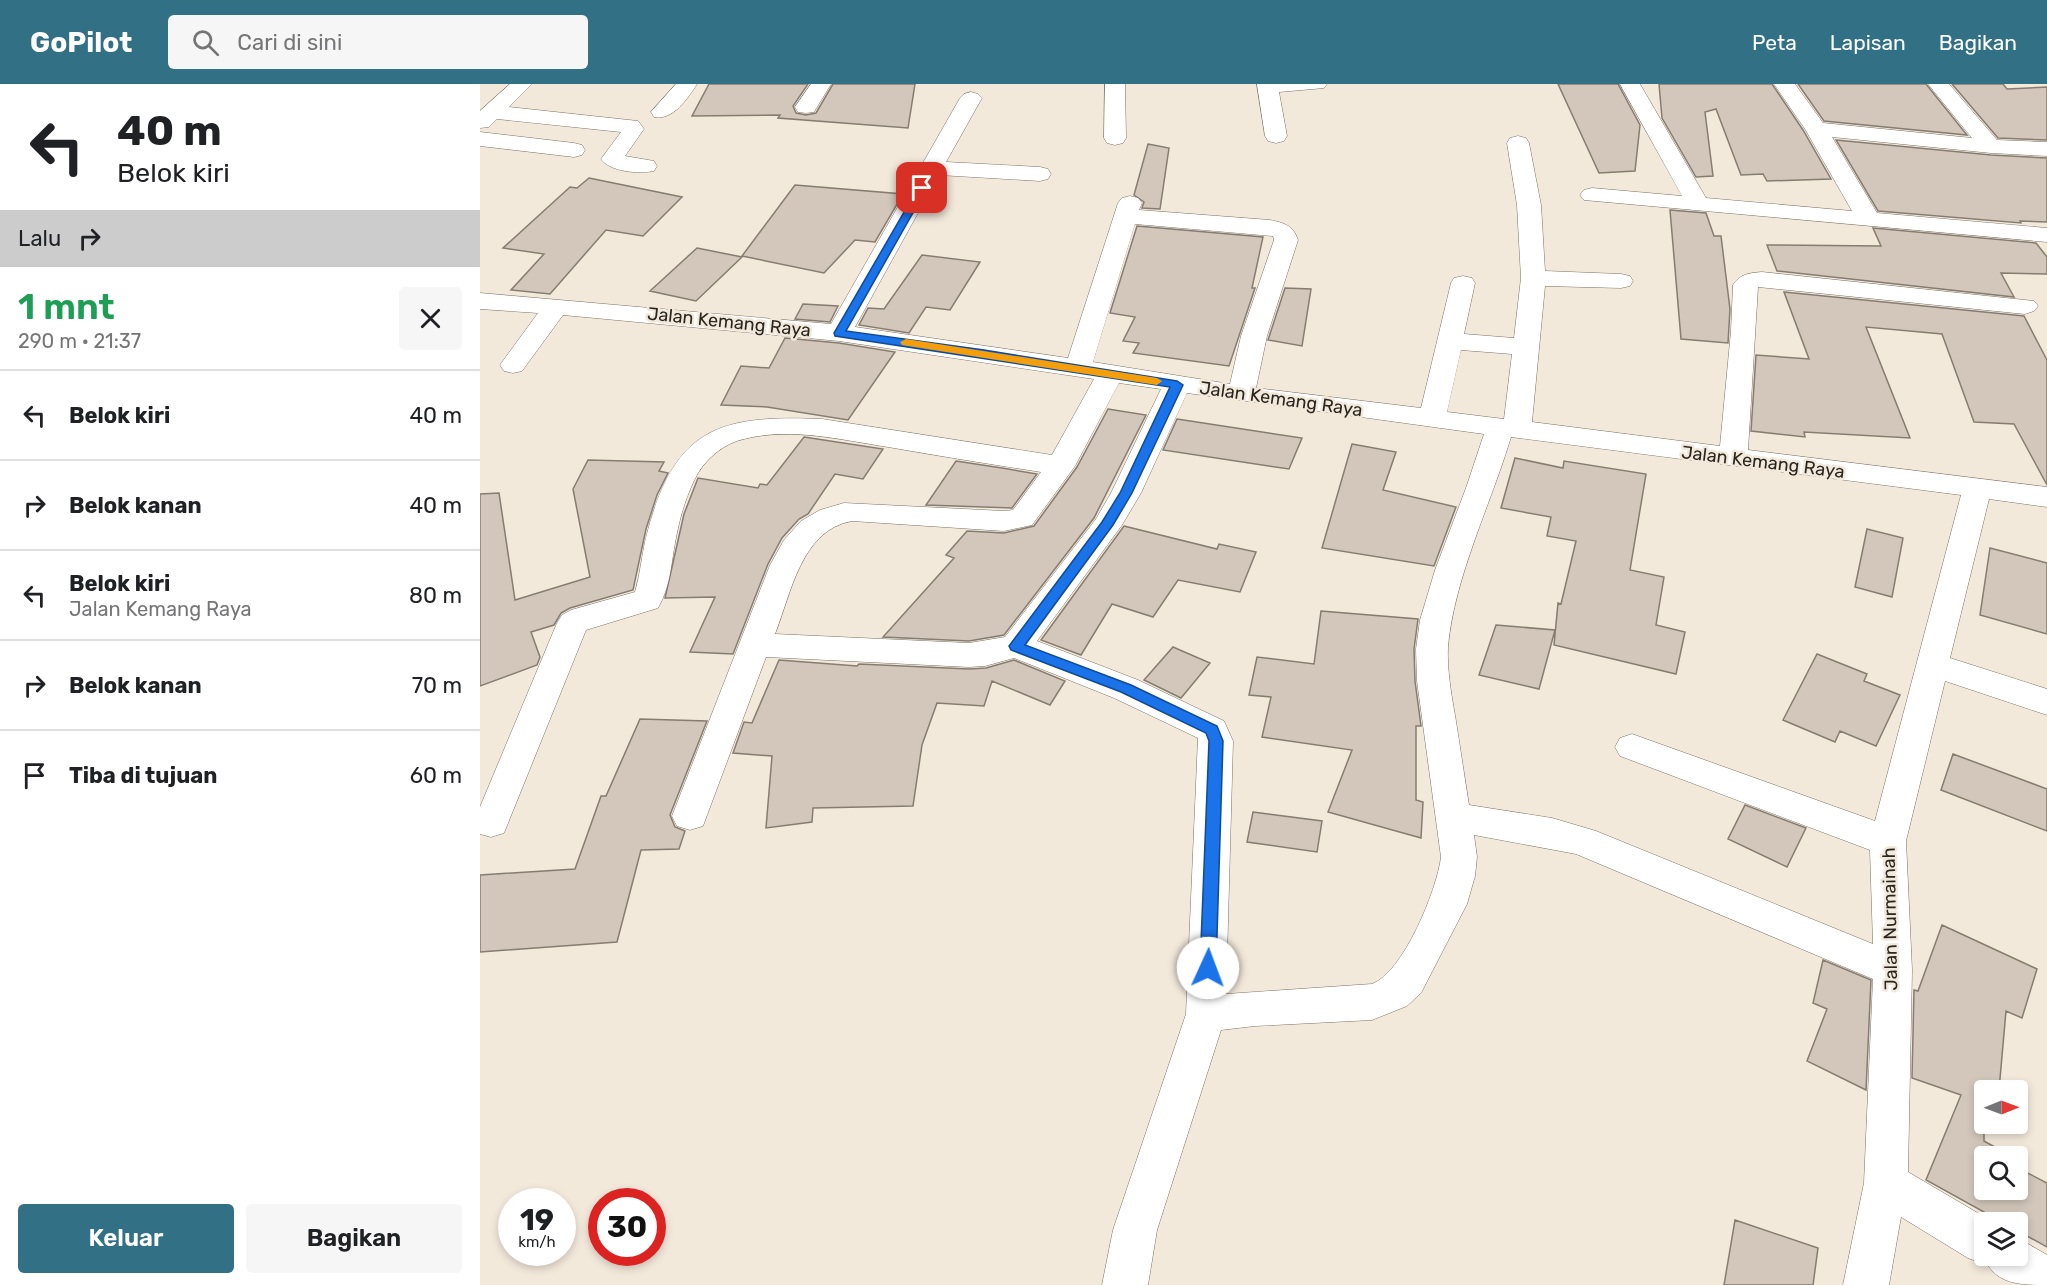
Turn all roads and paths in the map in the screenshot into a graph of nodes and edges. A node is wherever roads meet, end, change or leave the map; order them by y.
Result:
1 (522, 84) edge
2 (687, 84) edge
3 (821, 84) edge
4 (1115, 84) edge
5 (1317, 84) edge
6 (1630, 84) edge
7 (1784, 84) edge
8 (1938, 84) edge
9 (1267, 85) edge
10 (971, 98) dead end
11 (806, 107) dead end
12 (662, 112) dead end
13 (486, 118) edge
14 (1816, 129) junction
15 (1276, 136) dead end
16 (1114, 138) dead end
17 (480, 139) edge
18 (1518, 143) dead end
19 (1990, 146) junction
20 (2047, 148) edge
21 (574, 150) dead end
22 (646, 166) dead end
23 (934, 168) junction
24 (1040, 174) dead end
25 (1592, 195) dead end
26 (1698, 204) junction
27 (1868, 218) junction
28 (2047, 235) edge
29 (1533, 278) junction
30 (1621, 281) dead end
31 (1463, 282) dead end
32 (480, 301) edge
33 (2025, 306) dead end
34 (556, 307) junction
35 (839, 333) junction
36 (1450, 341) junction
37 (1525, 347) junction
38 (513, 365) dead end
39 (1078, 368) junction
40 (1110, 374) junction
41 (1177, 385) junction
42 (1241, 394) junction
43 (1432, 418) junction
44 (1508, 429) junction
45 (1733, 457) junction
46 (1061, 466) junction
47 (1977, 489) junction
48 (2047, 497) edge
49 (754, 645) junction
50 (1016, 646) junction
51 (1931, 664) junction
52 (2047, 702) edge
53 (1632, 747) dead end
54 (690, 816) dead end
55 (1453, 818) junction
56 (491, 823) dead end
57 (1888, 841) junction
58 (1893, 970) junction
59 (1206, 1014) junction
60 (1886, 1183) junction
61 (1974, 1236) edge
62 (2024, 1266) edge
63 (2047, 1280) edge
64 (1125, 1285) edge
65 (1866, 1285) edge

1 - 13 street
2 - 12 street
3 - 11 street
4 - 16 street
5 - 9 street
6 - 26 street
7 - 14 street
8 - 19 street
9 - 15 street
10 - 23 street
13 - 22 street
14 - 19 street
14 - 27 street
17 - 21 street
18 - 29 street
19 - 20 street
23 - 24 street
23 - 35 street
25 - 26 street
26 - 27 street
27 - 28 street
29 - 30 street
29 - 37 street
31 - 36 street
32 - 34 street, Jalan Kemang Raya
33 - 45 street
34 - 35 street, Jalan Kemang Raya
34 - 38 street
35 - 39 street, Jalan Kemang Raya
36 - 37 street
36 - 43 street
37 - 44 street
39 - 40 street, Jalan Kemang Raya
39 - 42 street
40 - 41 street, Jalan Kemang Raya
40 - 46 street
41 - 42 street, Jalan Kemang Raya
41 - 50 street
42 - 43 street, Jalan Kemang Raya
43 - 44 street, Jalan Kemang Raya
44 - 45 street, Jalan Kemang Raya
44 - 55 street
45 - 47 street, Jalan Kemang Raya
46 - 49 street
46 - 56 street
47 - 48 street, Jalan Kemang Raya
47 - 51 street, Jalan Nurmainah
49 - 50 street
49 - 54 street
50 - 59 street
51 - 52 street
51 - 57 street, Jalan Nurmainah
53 - 57 street
55 - 58 street
55 - 59 street
57 - 58 street, Jalan Nurmainah
58 - 60 street, Jalan Nurmainah
59 - 64 street
60 - 61 street
60 - 65 street, Jalan Nurmainah
62 - 63 street

